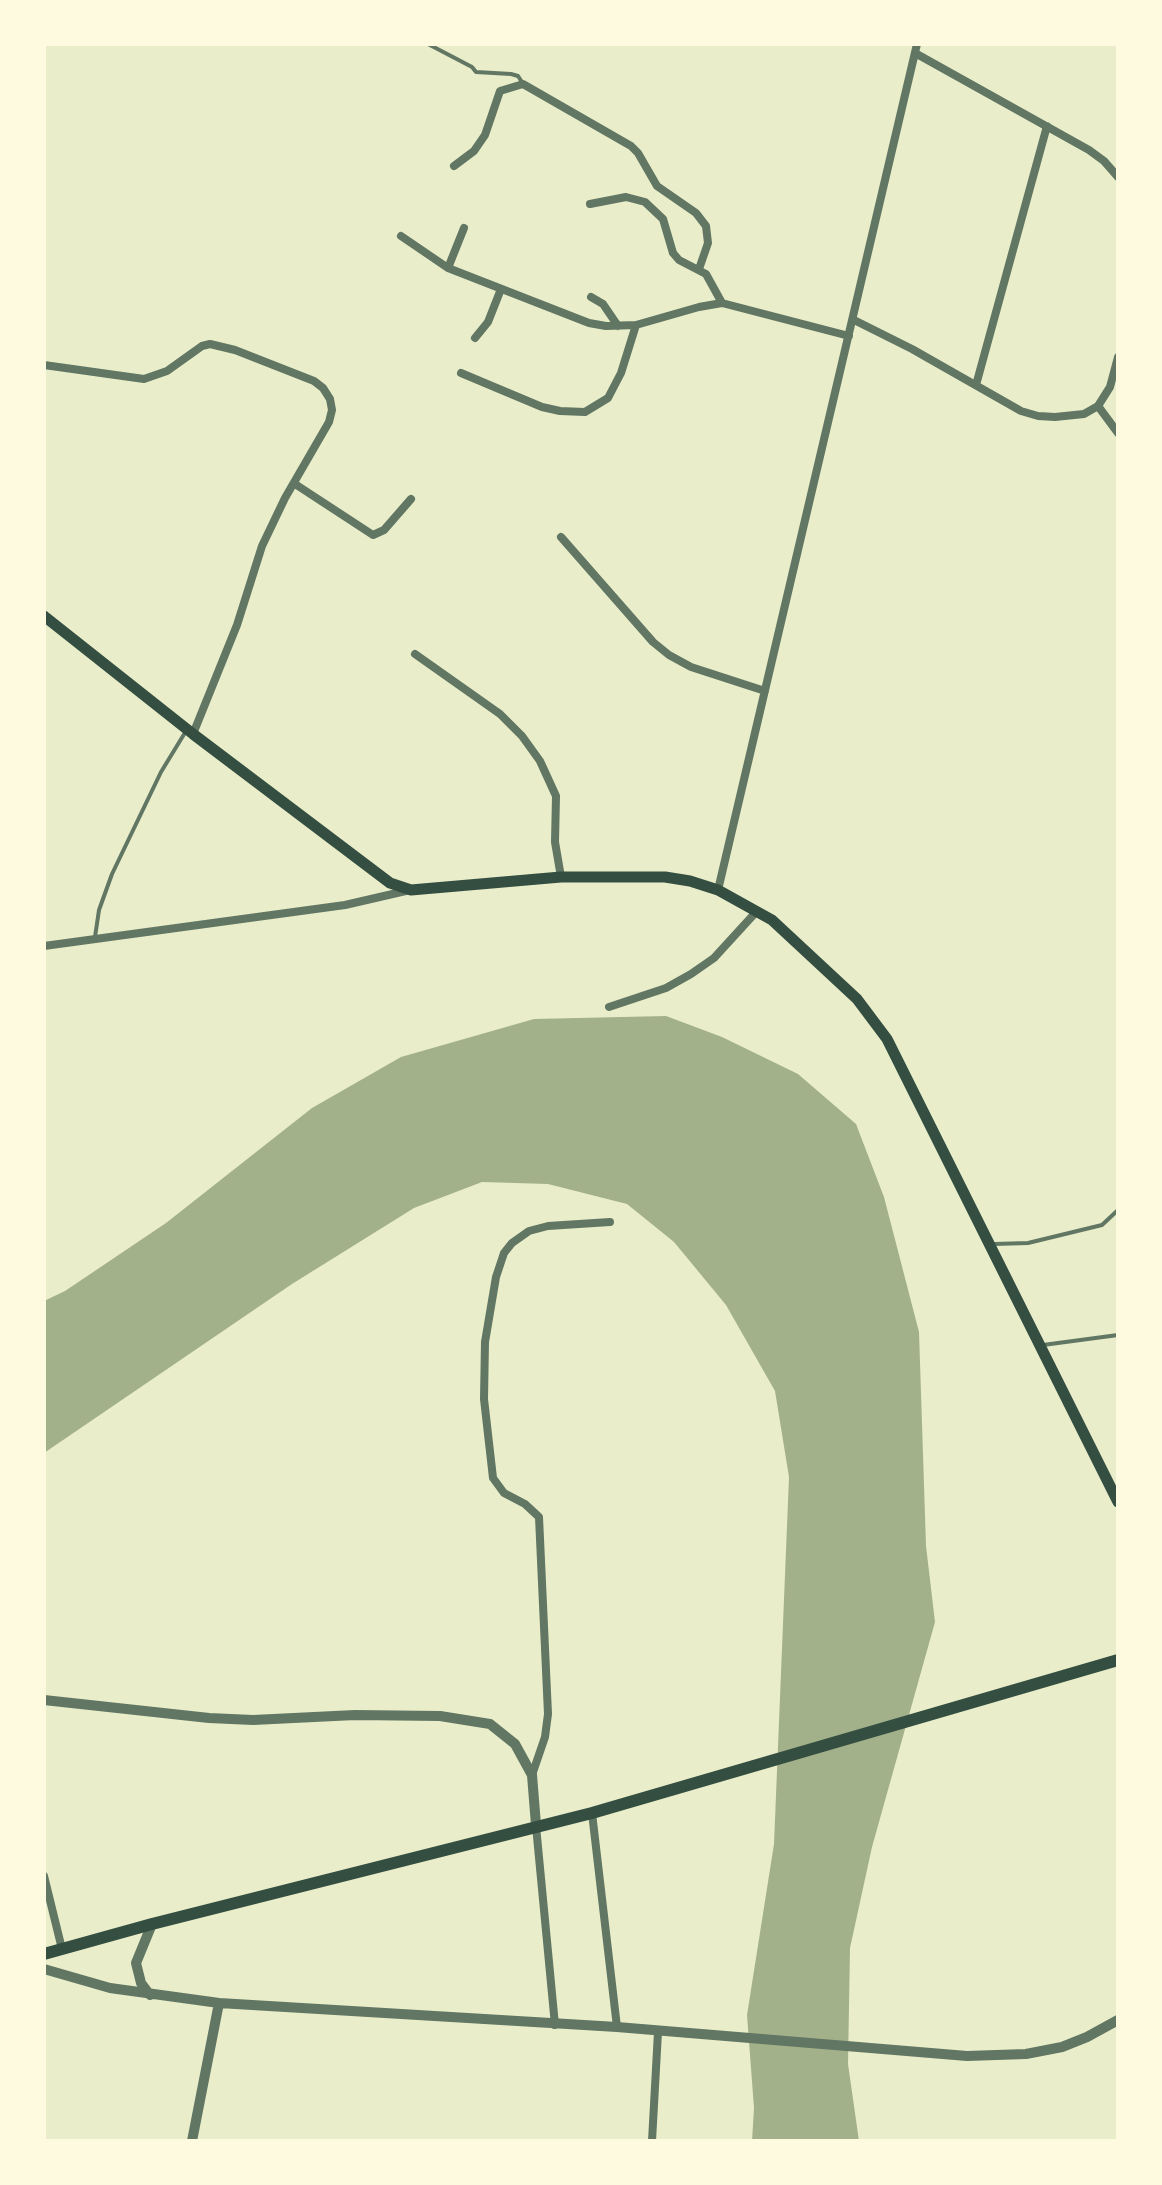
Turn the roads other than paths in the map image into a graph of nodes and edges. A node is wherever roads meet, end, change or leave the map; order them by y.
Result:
1 (428, 44) edge
2 (916, 49) edge
3 (523, 84) junction
4 (1047, 126) junction
5 (454, 166) dead end
6 (1118, 177) edge
7 (590, 204) dead end
8 (464, 228) dead end
9 (401, 236) dead end
10 (448, 268) junction
11 (699, 269) junction
12 (501, 289) junction
13 (591, 297) dead end
14 (722, 303) junction
15 (854, 320) junction
16 (636, 325) junction
17 (618, 326) junction
18 (849, 336) junction
19 (475, 338) dead end
20 (1118, 357) edge
21 (44, 365) edge
22 (461, 373) dead end
23 (976, 385) junction
24 (1098, 406) junction
25 (1118, 433) edge
26 (295, 484) junction
27 (411, 499) dead end
28 (561, 537) dead end
29 (44, 616) edge
30 (415, 654) dead end
31 (765, 691) junction
32 (190, 731) junction
33 (561, 877) junction
34 (411, 890) junction
35 (718, 890) junction
36 (757, 911) junction
37 (94, 940) junction
38 (44, 946) edge
39 (609, 1007) dead end
40 (1118, 1210) edge
41 (610, 1222) dead end
42 (991, 1244) junction
43 (1118, 1335) edge
44 (1041, 1345) junction
45 (1118, 1502) edge
46 (1118, 1660) edge
47 (44, 1700) edge
48 (532, 1775) junction
49 (592, 1813) junction
50 (536, 1825) junction
51 (44, 1876) edge
52 (152, 1924) junction
53 (62, 1949) junction
54 (44, 1954) edge
55 (44, 1969) edge
56 (150, 1995) junction
57 (219, 2003) junction
58 (1118, 2020) edge
59 (555, 2025) junction
60 (617, 2027) junction
61 (658, 2032) junction
62 (192, 2141) edge
63 (652, 2141) edge

1 - 3 lane
2 - 4 street
2 - 15 street
3 - 5 street
3 - 11 street
4 - 6 street
4 - 23 street
7 - 11 street
8 - 10 street
9 - 10 street
10 - 12 street
11 - 14 street
12 - 17 street
12 - 19 street
13 - 17 street
14 - 16 street
14 - 18 street
15 - 18 street
15 - 23 street
16 - 17 street
16 - 22 street
18 - 31 street
20 - 24 street
21 - 26 street
23 - 24 street
24 - 25 street
26 - 27 street
26 - 32 street
28 - 31 street
29 - 32 main road
30 - 33 street
31 - 35 street
32 - 34 main road
32 - 37 lane
33 - 34 main road
33 - 35 main road
34 - 37 street
35 - 36 main road
36 - 39 street
36 - 42 main road
37 - 38 street
40 - 42 lane
41 - 48 street
42 - 44 main road
43 - 44 lane
44 - 45 main road
46 - 49 main road
47 - 48 street
48 - 50 street
49 - 50 main road
49 - 60 street
50 - 52 main road
50 - 59 street
51 - 53 street
52 - 53 main road
52 - 56 street
53 - 54 main road
55 - 56 street
56 - 57 street
57 - 59 street
57 - 62 street
58 - 61 street
59 - 60 street
60 - 61 street
61 - 63 street

